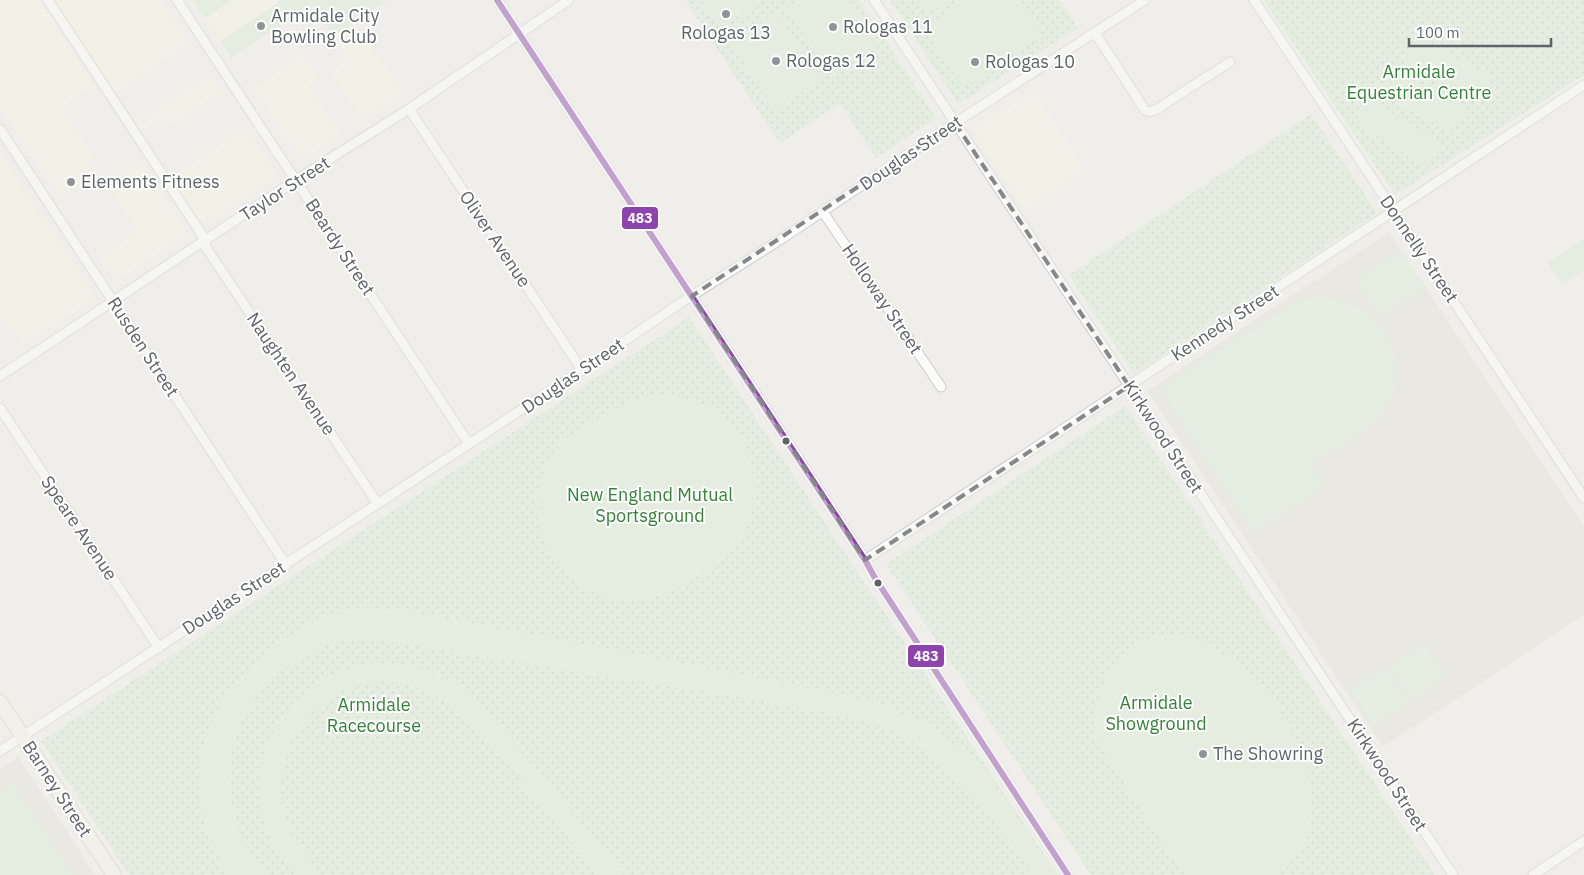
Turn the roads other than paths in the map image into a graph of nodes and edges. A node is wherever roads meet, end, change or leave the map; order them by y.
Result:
1 (48, 0) edge
2 (177, 0) edge
3 (497, 0) edge
4 (569, 0) edge
5 (874, 0) edge
6 (1145, 0) edge
7 (1254, 0) edge
8 (519, 33) junction
9 (1095, 33) junction
10 (1230, 62) dead end
11 (1584, 85) edge
12 (408, 109) junction
13 (955, 123) junction
14 (0, 129) edge
15 (296, 180) junction
16 (823, 212) junction
17 (1395, 212) junction
18 (205, 242) junction
19 (692, 296) junction
20 (114, 302) junction
21 (582, 370) junction
22 (0, 376) edge
23 (1129, 386) junction
24 (941, 387) dead end
25 (0, 408) edge
26 (469, 444) junction
27 (1584, 498) edge
28 (378, 504) junction
29 (865, 560) junction
30 (286, 564) junction
31 (159, 648) junction
32 (0, 702) edge
33 (23, 737) junction
34 (0, 751) edge
35 (1584, 842) edge
36 (114, 875) edge
37 (1068, 875) edge
38 (1453, 875) edge
39 (1533, 875) edge

1 - 18 street, Naughten Avenue
2 - 15 street, Beardy Street
3 - 8 street
4 - 8 street, Taylor Street
5 - 13 street, Kirkwood Street
6 - 9 street, Douglas Street
7 - 17 street, Donnelly Street
8 - 12 street, Taylor Street
8 - 19 street
9 - 10 street
9 - 13 street, Douglas Street
11 - 17 street, Kennedy Street
12 - 15 street, Taylor Street
12 - 21 street, Oliver Avenue
13 - 16 street, Douglas Street
13 - 23 street, Kirkwood Street
14 - 20 street, Rusden Street
15 - 18 street, Taylor Street
15 - 26 street, Beardy Street
16 - 19 street, Douglas Street
16 - 24 street, Holloway Street
17 - 23 street, Kennedy Street
17 - 27 street, Donnelly Street
18 - 20 street, Taylor Street
18 - 28 street, Naughten Avenue
19 - 21 street, Douglas Street
19 - 29 street
20 - 22 street, Taylor Street
20 - 30 street, Rusden Street
21 - 26 street, Douglas Street
23 - 29 street, Kennedy Street
23 - 38 street, Kirkwood Street
25 - 31 street, Speare Avenue
26 - 28 street, Douglas Street
28 - 30 street, Douglas Street
29 - 37 street
30 - 31 street, Douglas Street
31 - 33 street, Douglas Street
32 - 33 main road, Barney Street
33 - 34 street, Douglas Street
33 - 36 main road, Barney Street
35 - 39 street

